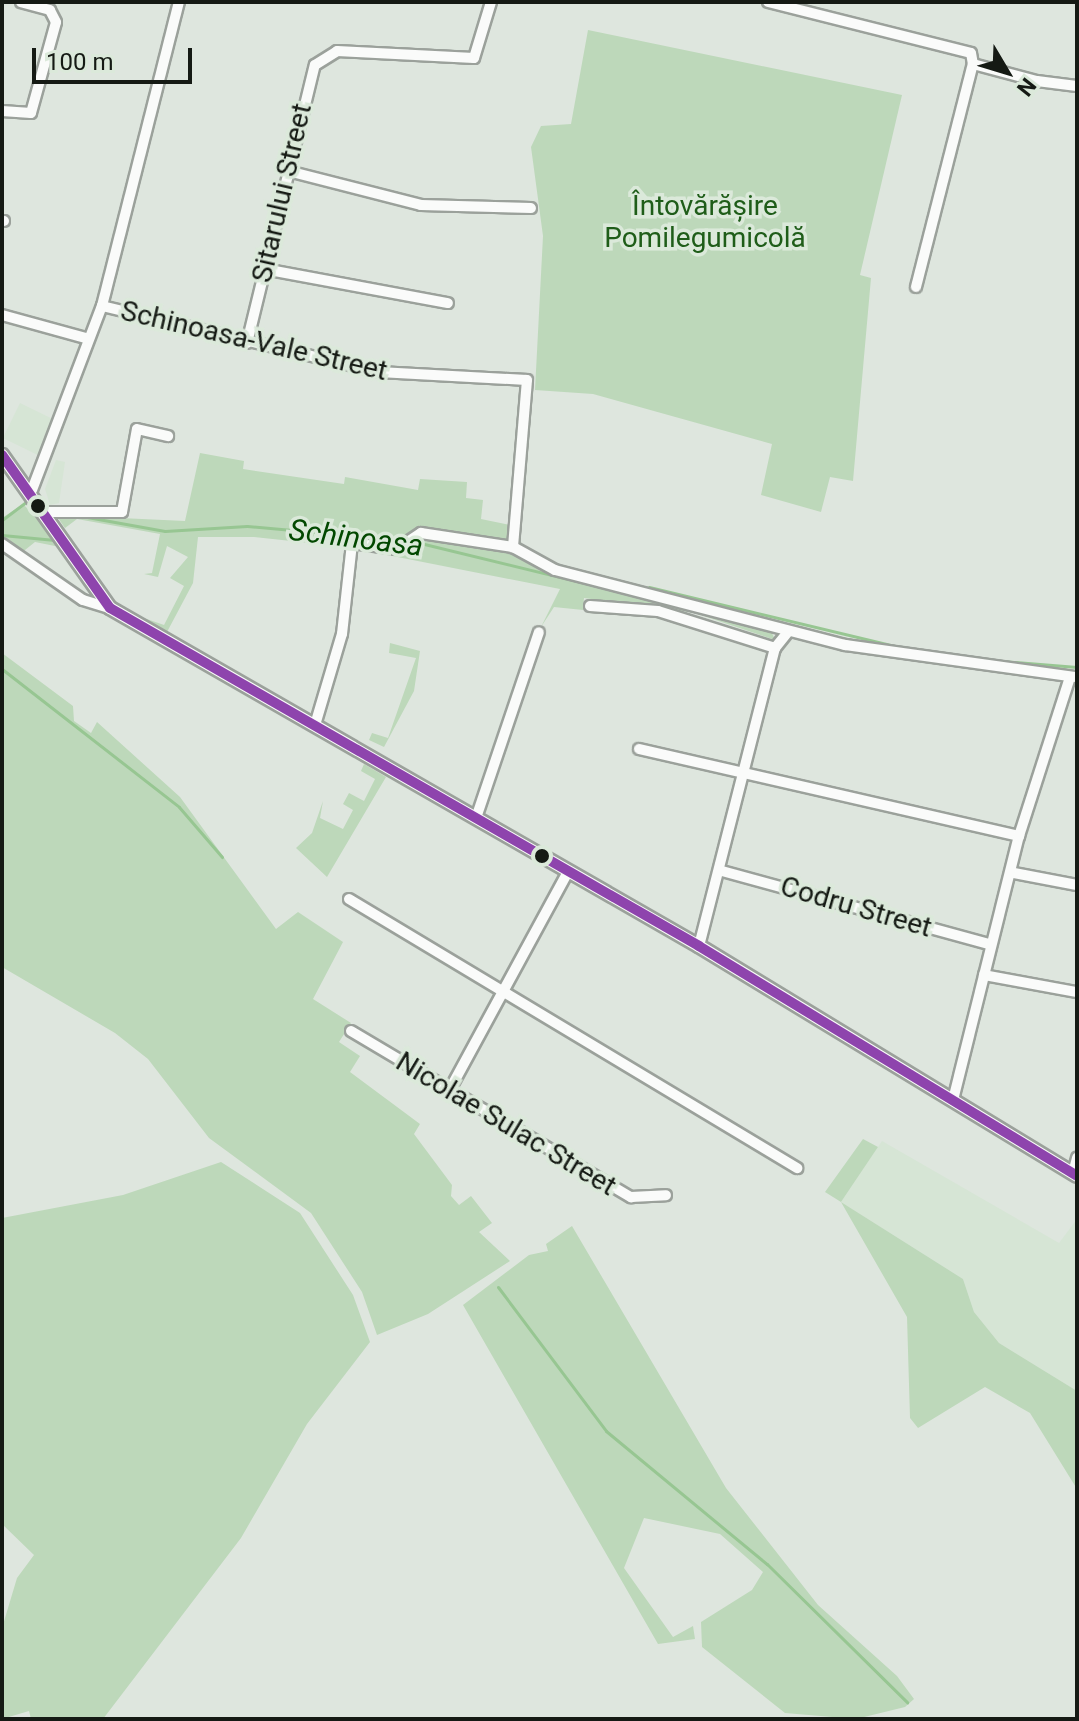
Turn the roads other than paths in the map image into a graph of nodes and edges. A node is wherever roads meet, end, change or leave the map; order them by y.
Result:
1 (21, 2) edge
2 (179, 2) edge
3 (491, 2) edge
4 (768, 2) edge
5 (825, 7) edge
6 (973, 64) junction
7 (1077, 86) edge
8 (2, 111) edge
9 (288, 171) junction
10 (531, 208) dead end
11 (264, 269) junction
12 (916, 287) dead end
13 (448, 303) dead end
14 (102, 306) junction
15 (2, 315) edge
16 (89, 339) junction
17 (247, 343) junction
18 (168, 436) dead end
19 (2, 455) edge
20 (32, 490) junction
21 (45, 512) junction
22 (2, 544) edge
23 (513, 547) junction
24 (590, 606) dead end
25 (110, 608) junction
26 (539, 632) dead end
27 (788, 632) junction
28 (775, 648) junction
29 (1073, 677) edge
30 (315, 725) junction
31 (639, 749) dead end
32 (742, 772) junction
33 (476, 818) junction
34 (1019, 836) junction
35 (722, 871) junction
36 (568, 872) junction
37 (1014, 873) junction
38 (1077, 885) edge
39 (349, 899) dead end
40 (989, 944) junction
41 (699, 946) junction
42 (984, 975) junction
43 (1077, 992) edge
44 (505, 995) junction
45 (351, 1031) dead end
46 (449, 1091) junction
47 (953, 1100) junction
48 (1077, 1158) edge
49 (797, 1168) dead end
50 (1075, 1175) edge
51 (666, 1195) dead end

1 - 8 street
2 - 14 street
3 - 9 street, Sitarului Street
4 - 5 street
5 - 6 street
6 - 7 street
6 - 12 street
9 - 10 street
9 - 11 street, Sitarului Street
11 - 13 street
11 - 17 street, Sitarului Street
14 - 16 street
14 - 17 street, Schinoasa-Vale Street
15 - 16 street
16 - 20 street
17 - 23 street, Schinoasa-Vale Street
18 - 21 street
19 - 20 street
20 - 21 street
21 - 25 street
22 - 25 street
23 - 27 street
23 - 30 street
24 - 28 street
25 - 30 street
26 - 33 street
27 - 28 street
27 - 29 street
28 - 32 street
29 - 34 street
30 - 33 street
31 - 32 street
32 - 34 street
32 - 35 street
33 - 36 street
34 - 37 street
35 - 40 street, Codru Street
35 - 41 street
36 - 41 street
36 - 44 street
37 - 38 street
37 - 40 street
39 - 44 street
40 - 42 street
41 - 47 street
42 - 43 street
42 - 47 street
44 - 46 street
44 - 49 street
45 - 46 street, Nicolae Sulac Street
46 - 51 street, Nicolae Sulac Street
47 - 50 street
48 - 50 street

